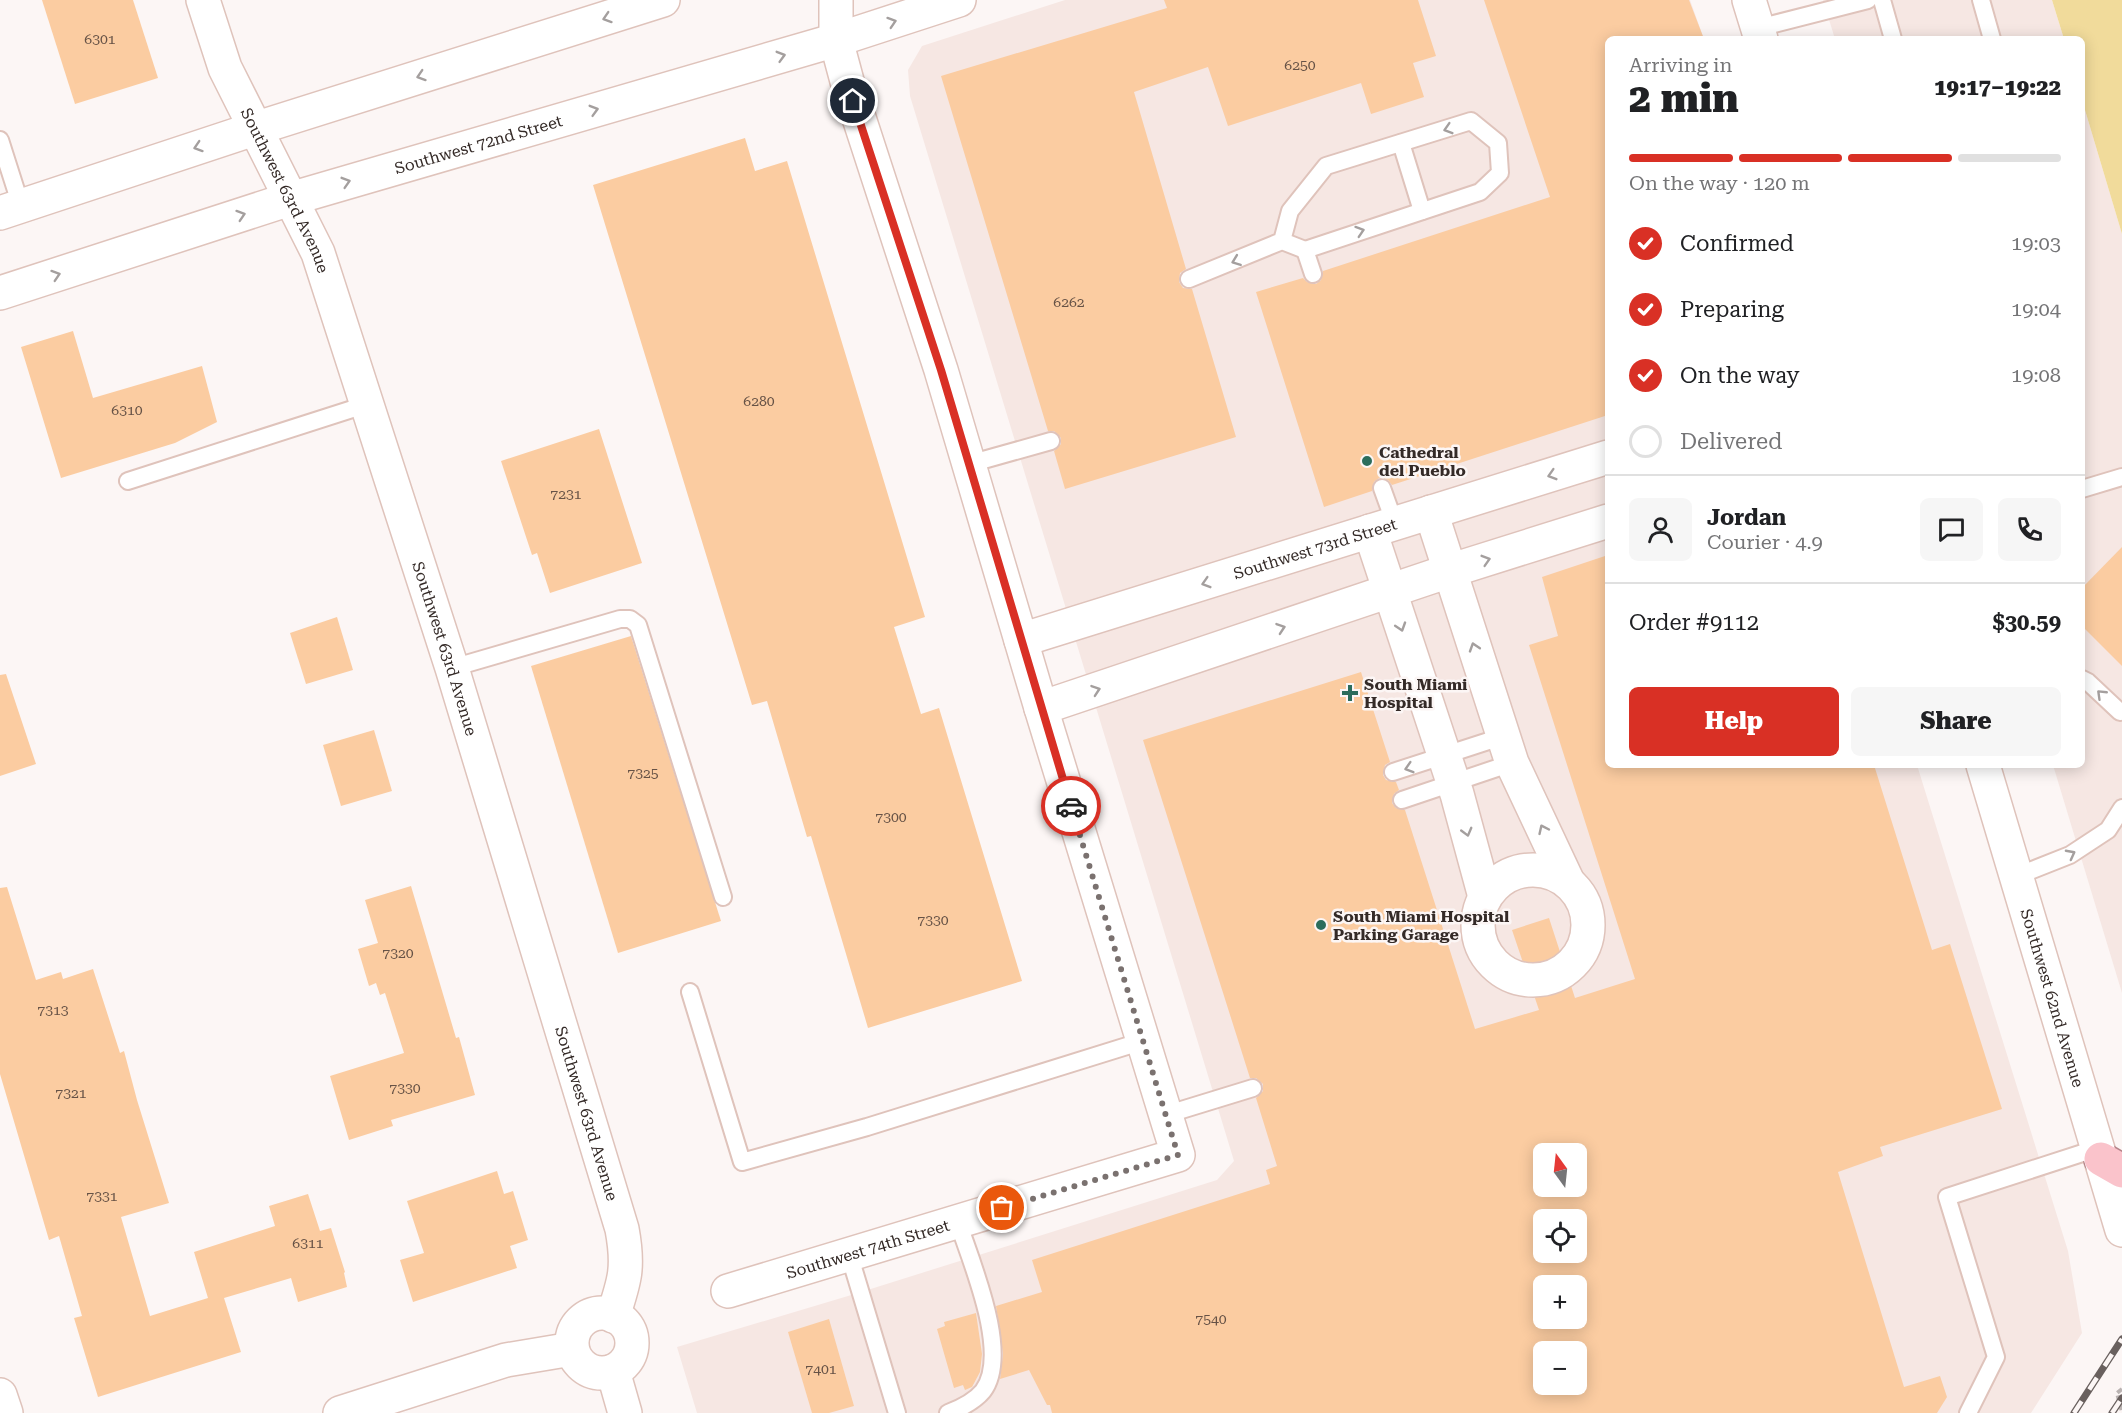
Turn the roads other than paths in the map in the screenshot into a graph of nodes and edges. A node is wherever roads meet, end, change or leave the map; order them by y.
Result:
1 (203, 0) edge
2 (663, 0) edge
3 (836, 0) edge
4 (959, 0) edge
5 (1868, 0) edge
6 (1882, 0) edge
7 (1981, 0) edge
8 (1756, 22) edge
9 (1892, 36) edge
10 (1991, 36) edge
11 (836, 40) junction
12 (254, 129) junction
13 (0, 140) edge
14 (1401, 143) junction
15 (290, 199) junction
16 (10, 210) edge
17 (1422, 211) junction
18 (1282, 241) junction
19 (1305, 249) junction
20 (1313, 274) dead end
21 (1189, 279) dead end
22 (0, 293) edge
23 (368, 404) junction
24 (1051, 441) dead end
25 (1605, 458) edge
26 (969, 464) junction
27 (2122, 477) edge
28 (128, 481) dead end
29 (1382, 488) dead end
30 (2085, 488) edge
31 (1431, 512) junction
32 (1605, 522) edge
33 (1382, 527) junction
34 (1449, 572) junction
35 (1390, 592) junction
36 (1021, 640) junction
37 (452, 668) junction
38 (2085, 680) edge
39 (1041, 708) junction
40 (2120, 712) dead end
41 (1508, 750) junction
42 (1984, 768) edge
43 (1449, 770) junction
44 (1393, 772) dead end
45 (1402, 800) dead end
46 (2122, 808) edge
47 (2017, 876) junction
48 (1568, 882) junction
49 (723, 897) dead end
50 (1485, 897) junction
51 (690, 992) dead end
52 (1143, 1041) junction
53 (1253, 1088) dead end
54 (1165, 1115) junction
55 (2107, 1159) edge
56 (958, 1222) junction
57 (2122, 1230) edge
58 (849, 1254) junction
59 (728, 1292) dead end
60 (613, 1316) junction
61 (572, 1349) junction
62 (613, 1371) junction
63 (0, 1395) edge
64 (6, 1413) edge
65 (340, 1413) edge
66 (625, 1413) edge
67 (897, 1413) edge
68 (948, 1413) edge
69 (1968, 1413) edge

1 - 12 street, Southwest 63rd Avenue
2 -> 12 street
3 - 11 street
11 -> 4 street, Southwest 72nd Street
5 - 8 lane
6 - 9 lane
7 - 10 lane
15 -> 11 street, Southwest 72nd Street
11 - 26 street
12 - 15 street, Southwest 63rd Avenue
12 -> 16 street
13 - 16 lane
14 - 17 lane
17 -> 14 lane
14 - 18 lane
22 -> 15 street, Southwest 72nd Street
15 - 23 street, Southwest 63rd Avenue
19 -> 17 lane
18 - 19 lane
18 -> 21 lane
19 - 20 lane
23 - 28 lane
23 - 37 street, Southwest 63rd Avenue
24 - 26 lane
25 -> 31 street, Southwest 73rd Street
26 - 36 street
27 - 30 lane
29 - 33 lane
31 - 33 street, Southwest 73rd Street
31 - 34 street
34 -> 32 street
33 - 35 street
33 -> 36 street, Southwest 73rd Street
34 - 35 street
41 -> 34 street
39 -> 35 street
35 -> 43 street
36 - 39 street
37 - 49 lane
37 - 60 street, Southwest 63rd Avenue
40 -> 38 lane
39 - 52 street
41 - 43 lane
41 - 43 lane
48 -> 41 street
42 - 47 street, Southwest 62nd Avenue
43 -> 44 lane
43 - 45 lane
43 -> 50 street
47 -> 46 lane
47 - 55 street, Southwest 62nd Avenue
48 - 50 street
48 - 50 street
51 - 52 lane
52 - 54 street
53 - 54 lane
54 - 56 street, Southwest 74th Street
55 - 57 street, Southwest 62nd Avenue
55 - 69 lane
56 - 58 street, Southwest 74th Street
56 - 68 lane
58 - 59 street, Southwest 74th Street
58 - 67 lane
60 - 61 street
60 - 62 street
61 - 62 street
61 - 65 street
62 - 66 street
63 - 64 street

